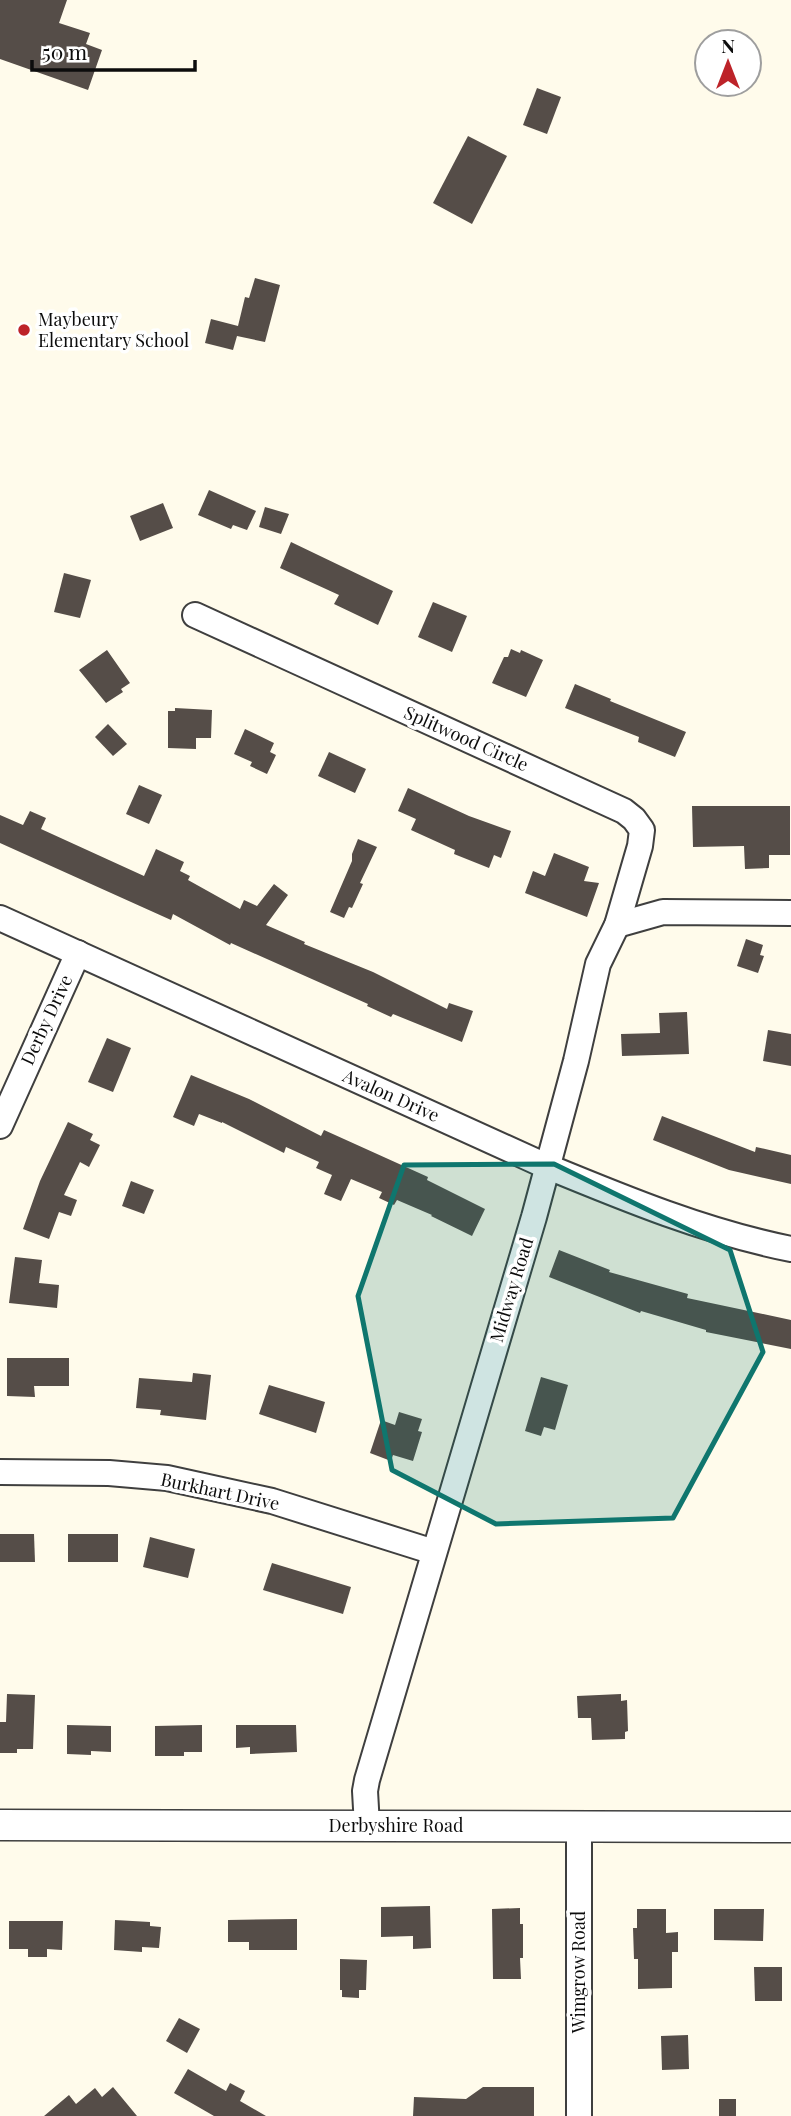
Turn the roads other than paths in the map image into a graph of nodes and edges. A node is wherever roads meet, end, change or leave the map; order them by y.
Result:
1 (195, 615) dead end
2 (791, 913) edge
3 (0, 918) edge
4 (617, 925) junction
5 (78, 953) junction
6 (0, 1126) edge
7 (547, 1166) junction
8 (791, 1249) edge
9 (0, 1472) edge
10 (434, 1552) junction
11 (0, 1825) edge
12 (366, 1826) junction
13 (579, 1827) junction
14 (791, 1827) edge
15 (579, 2116) edge

1 - 4 street, Splitwood Circle
2 - 4 street
3 - 5 street, Avalon Drive
4 - 7 street, Midway Road
5 - 6 street, Derby Drive
5 - 7 street, Avalon Drive
7 - 8 street, Avalon Drive
7 - 10 street, Midway Road
9 - 10 street, Burkhart Drive
10 - 12 street, Midway Road
11 - 12 street, Derbyshire Road
12 - 13 street, Derbyshire Road
13 - 14 street, Derbyshire Road
13 - 15 street, Wimgrow Road

